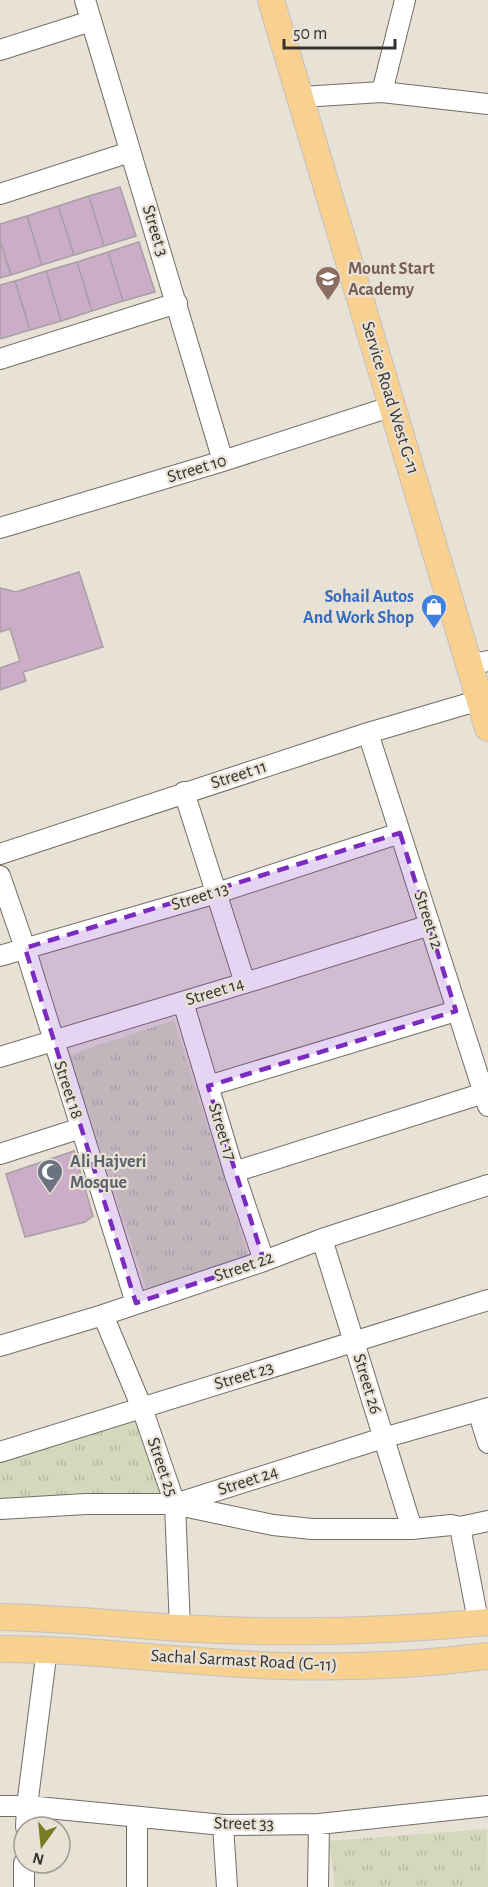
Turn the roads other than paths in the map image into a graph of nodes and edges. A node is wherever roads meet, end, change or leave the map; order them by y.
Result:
1 (85, 0) edge
2 (271, 0) edge
3 (405, 0) edge
4 (92, 21) junction
5 (0, 50) edge
6 (382, 92) junction
7 (301, 97) junction
8 (488, 104) edge
9 (130, 152) junction
10 (0, 194) edge
11 (177, 303) junction
12 (0, 359) edge
13 (393, 406) junction
14 (223, 461) junction
15 (0, 528) edge
16 (478, 663) edge
17 (480, 700) junction
18 (488, 728) edge
19 (368, 732) junction
20 (184, 792) junction
21 (399, 833) junction
22 (0, 854) edge
23 (0, 876) edge
24 (216, 892) junction
25 (430, 924) junction
26 (25, 948) junction
27 (0, 956) edge
28 (245, 983) junction
29 (183, 1002) junction
30 (456, 1011) junction
31 (53, 1041) junction
32 (0, 1057) edge
33 (208, 1086) junction
34 (486, 1100) edge
35 (81, 1128) junction
36 (0, 1154) edge
37 (234, 1172) junction
38 (488, 1185) edge
39 (322, 1239) junction
40 (264, 1262) junction
41 (488, 1300) edge
42 (136, 1303) junction
43 (103, 1315) junction
44 (354, 1342) junction
45 (0, 1346) edge
46 (142, 1408) junction
47 (483, 1409) edge
48 (383, 1438) junction
49 (488, 1443) edge
50 (0, 1452) edge
51 (175, 1504) junction
52 (0, 1509) edge
53 (488, 1521) edge
54 (460, 1527) junction
55 (412, 1529) junction
56 (482, 1616) edge
57 (0, 1617) edge
58 (48, 1618) junction
59 (180, 1628) junction
60 (0, 1649) edge
61 (47, 1649) junction
62 (488, 1656) edge
63 (0, 1806) edge
64 (27, 1806) junction
65 (488, 1806) edge
66 (27, 1815) edge
67 (138, 1818) junction
68 (319, 1824) junction
69 (223, 1825) junction
70 (137, 1887) edge
71 (227, 1887) edge
72 (318, 1887) edge

1 - 4 street, Street 3
2 - 7 main road, Service Road West G-11
3 - 6 street
4 - 5 street
4 - 9 street, Street 3
6 - 7 street
6 - 8 street
7 - 13 main road, Service Road West G-11
9 - 10 street
9 - 11 street, Street 3
11 - 12 street
11 - 14 street, Street 3
13 - 14 street, Street 10
13 - 16 main road, Service Road West G-11
14 - 15 street, Street 10
16 - 17 main road, Service Road West G-11
17 - 18 main road, Service Road West G-11
17 - 19 street, Street 11
19 - 20 street, Street 11
19 - 21 street, Street 12
20 - 22 street, Street 11
20 - 24 street
21 - 24 street, Street 13
21 - 25 street, Street 12
23 - 26 street, Street 18
24 - 26 street, Street 13
24 - 28 street
25 - 28 street, Street 14
25 - 30 street, Street 12
26 - 27 street, Street 13
26 - 31 street, Street 18
28 - 29 street, Street 14
29 - 31 street, Street 14
29 - 33 street, Street 17
30 - 33 street
30 - 34 street, Street 12
31 - 32 street, Street 14
31 - 35 street, Street 18
33 - 37 street, Street 17
34 - 37 street
35 - 36 street
35 - 42 street, Street 18
37 - 40 street, Street 17
38 - 39 street, Street 22
39 - 40 street, Street 22
39 - 44 street, Street 26
40 - 42 street, Street 22
41 - 44 street, Street 23
42 - 43 street, Street 22
43 - 45 street, Street 22
43 - 46 street, Street 25
44 - 46 street, Street 23
44 - 48 street, Street 26
46 - 50 street, Street 23
46 - 51 street, Street 25
47 - 48 street, Street 24
47 - 49 street
48 - 51 street, Street 24
48 - 55 street, Street 26
51 - 52 street, Street 24
51 - 55 street
51 - 59 street, Street 25
53 - 54 street
54 - 55 street
54 - 56 street
56 - 59 main road, Sachal Sarmast Road (G-11)
57 - 58 main road, Sachal Sarmast Road (G-11)
58 - 59 main road, Sachal Sarmast Road (G-11)
58 - 61 main road
60 - 61 main road, Sachal Sarmast Road (G-11)
61 - 62 main road, Sachal Sarmast Road (G-11)
61 - 64 street
63 - 64 street, Street 33
64 - 66 street
64 - 67 street, Street 33
65 - 68 street, Street 33
67 - 69 street, Street 33
67 - 70 street
68 - 69 street, Street 33
68 - 72 street
69 - 71 street

